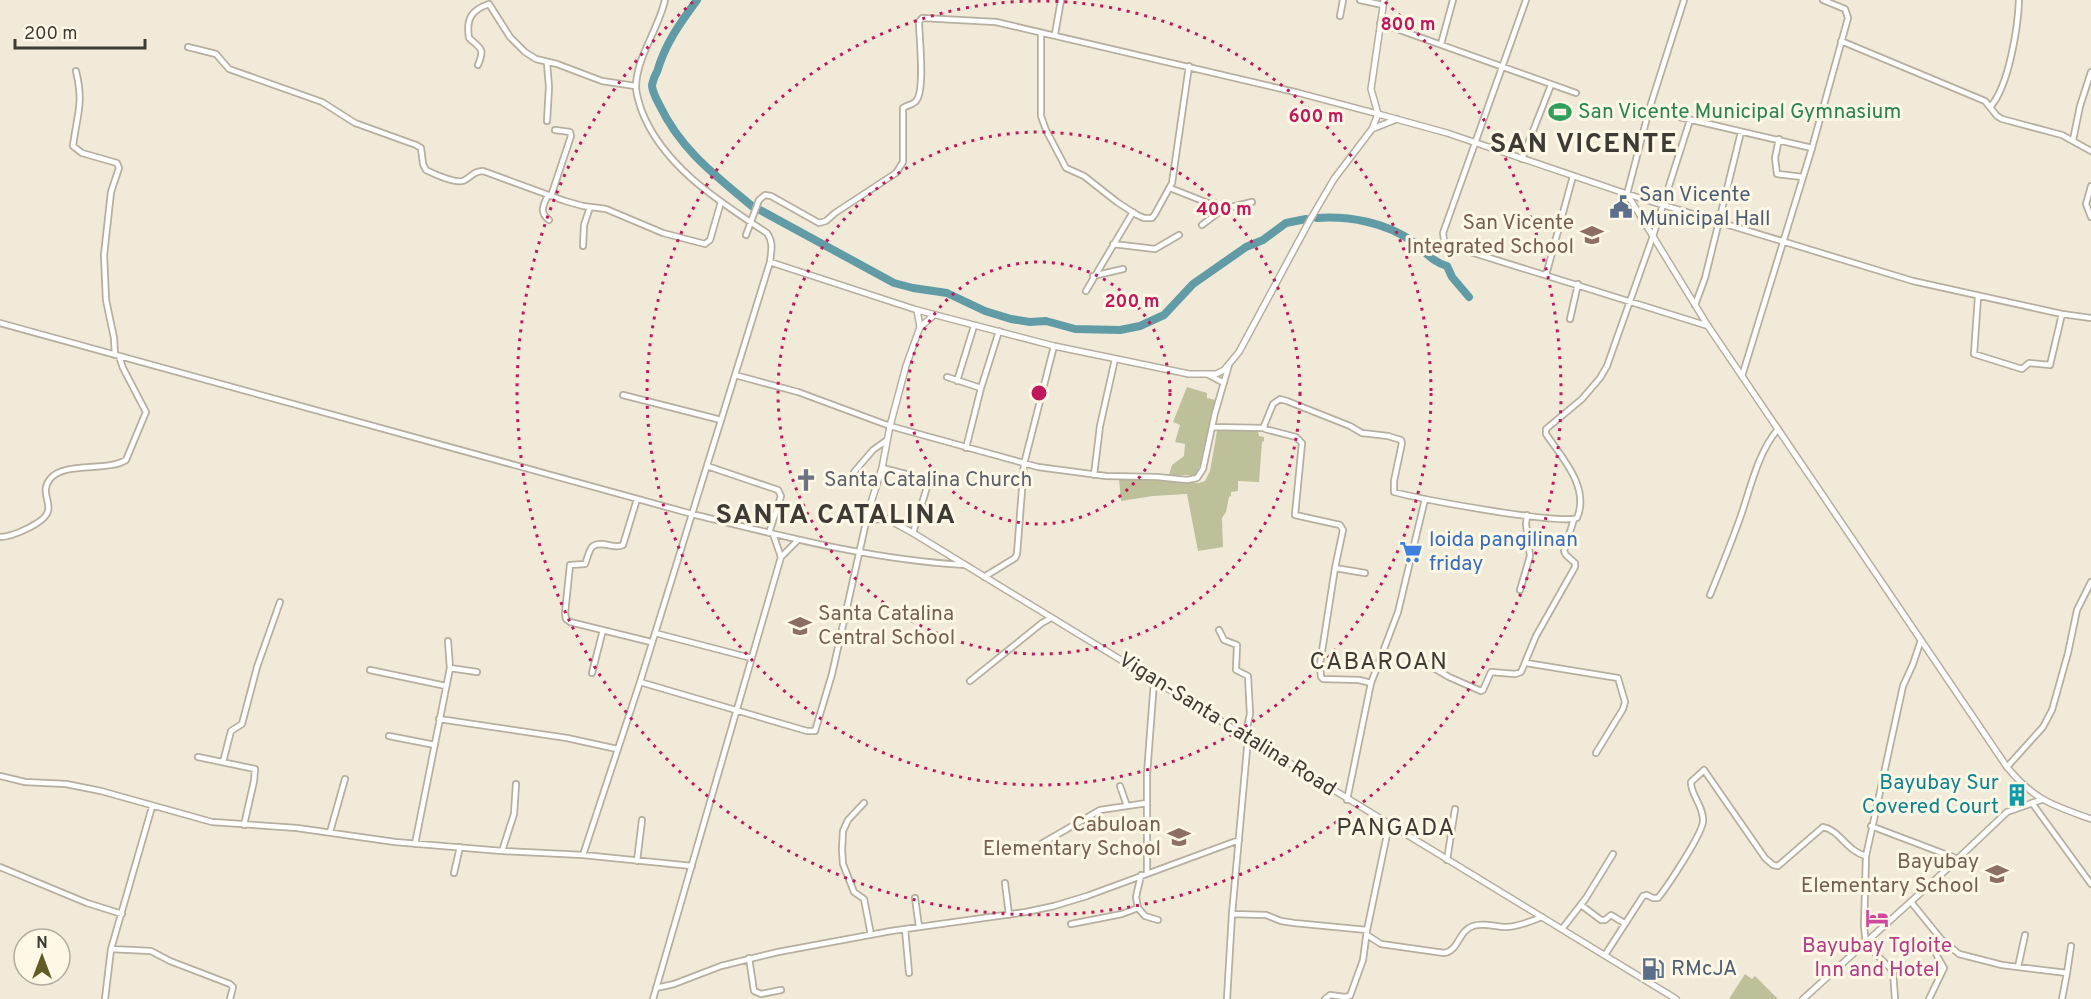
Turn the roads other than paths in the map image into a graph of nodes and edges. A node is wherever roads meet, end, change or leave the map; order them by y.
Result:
1 (665, 0) edge
2 (1061, 0) edge
3 (1343, 0) edge
4 (1360, 0) edge
5 (1453, 0) edge
6 (1526, 0) edge
7 (1684, 0) edge
8 (1823, 0) edge
9 (2019, 0) edge
10 (488, 2) edge
11 (1384, 3) edge
12 (1340, 16) dead end
13 (1380, 23) junction
14 (1041, 33) junction
15 (1055, 34) junction
16 (1841, 41) junction
17 (1441, 44) junction
18 (188, 47) dead end
19 (547, 63) junction
20 (478, 65) dead end
21 (1189, 66) junction
22 (1502, 67) junction
23 (76, 71) dead end
24 (2091, 72) edge
25 (1551, 85) junction
26 (635, 86) junction
27 (1576, 93) dead end
28 (1991, 106) junction
29 (1649, 110) junction
30 (1378, 114) junction
31 (1397, 119) junction
32 (1690, 120) junction
33 (547, 121) dead end
34 (555, 129) dead end
35 (1372, 129) junction
36 (1741, 132) junction
37 (1779, 139) junction
38 (2073, 140) junction
39 (1474, 143) junction
40 (1812, 148) junction
41 (2091, 151) edge
42 (1522, 159) junction
43 (1573, 176) junction
44 (1803, 177) junction
45 (2091, 186) edge
46 (1170, 188) junction
47 (1627, 194) junction
48 (550, 195) junction
49 (721, 202) junction
50 (1252, 202) dead end
51 (1664, 204) junction
52 (591, 207) junction
53 (1223, 209) junction
54 (1133, 212) junction
55 (2091, 217) edge
56 (549, 220) dead end
57 (750, 222) junction
58 (1718, 223) junction
59 (1202, 225) dead end
60 (746, 235) dead end
61 (1179, 235) dead end
62 (1653, 236) junction
63 (1783, 243) junction
64 (1113, 244) junction
65 (583, 246) dead end
66 (770, 262) junction
67 (1123, 269) dead end
68 (1546, 275) junction
69 (1093, 276) junction
70 (1578, 284) junction
71 (1086, 291) dead end
72 (1978, 297) junction
73 (1629, 300) junction
74 (1695, 305) junction
75 (917, 310) junction
76 (2062, 314) junction
77 (933, 316) junction
78 (2091, 318) edge
79 (1570, 319) dead end
80 (0, 322) edge
81 (974, 326) junction
82 (1708, 326) junction
83 (920, 327) junction
84 (999, 331) junction
85 (1054, 346) junction
86 (117, 355) junction
87 (1115, 359) junction
88 (1229, 365) junction
89 (1207, 374) junction
90 (735, 375) junction
91 (1742, 376) junction
92 (947, 377) dead end
93 (957, 381) junction
94 (1224, 383) junction
95 (981, 388) junction
96 (623, 395) dead end
97 (721, 420) junction
98 (890, 426) junction
99 (1212, 427) junction
100 (1264, 428) junction
101 (1778, 429) junction
102 (887, 440) junction
103 (966, 448) junction
104 (1024, 464) junction
105 (707, 466) junction
106 (882, 468) junction
107 (854, 472) dead end
108 (1094, 475) junction
109 (637, 499) junction
110 (1425, 499) junction
111 (869, 509) junction
112 (692, 514) junction
113 (1527, 515) junction
114 (883, 518) junction
115 (1574, 519) junction
116 (866, 522) junction
117 (913, 533) junction
118 (771, 534) junction
119 (0, 537) edge
120 (798, 540) junction
121 (859, 552) junction
122 (781, 557) junction
123 (965, 565) junction
124 (1335, 568) junction
125 (1365, 573) dead end
126 (984, 577) junction
127 (2091, 582) edge
128 (1520, 591) dead end
129 (1710, 595) dead end
130 (280, 602) dead end
131 (1051, 618) junction
132 (603, 630) junction
133 (1220, 630) dead end
134 (655, 633) junction
135 (1922, 640) junction
136 (448, 641) dead end
137 (651, 642) junction
138 (751, 658) junction
139 (1422, 661) dead end
140 (1526, 663) junction
141 (450, 668) junction
142 (370, 669) dead end
143 (477, 672) dead end
144 (592, 673) dead end
145 (970, 681) dead end
146 (1154, 681) junction
147 (640, 682) junction
148 (1371, 683) junction
149 (446, 686) junction
150 (737, 711) junction
151 (439, 719) junction
152 (389, 736) dead end
153 (1247, 737) junction
154 (435, 745) junction
155 (617, 749) junction
156 (1596, 753) dead end
157 (198, 757) dead end
158 (223, 762) junction
159 (2007, 767) junction
160 (0, 776) edge
161 (345, 778) dead end
162 (516, 784) dead end
163 (1120, 786) dead end
164 (1347, 800) junction
165 (2041, 800) junction
166 (864, 803) dead end
167 (2032, 803) junction
168 (1147, 804) junction
169 (1127, 806) junction
170 (152, 807) junction
171 (1455, 809) dead end
172 (2091, 819) edge
173 (642, 820) dead end
174 (244, 825) junction
175 (1389, 825) junction
176 (1871, 826) junction
177 (330, 832) junction
178 (1239, 840) junction
179 (415, 844) junction
180 (460, 847) junction
181 (1034, 848) dead end
182 (502, 851) junction
183 (1613, 854) dead end
184 (583, 855) junction
185 (1866, 856) junction
186 (1958, 859) junction
187 (1447, 860) junction
188 (637, 861) junction
189 (692, 866) junction
190 (0, 867) edge
191 (454, 873) dead end
192 (1148, 873) junction
193 (1141, 875) junction
194 (1005, 883) dead end
195 (2091, 884) edge
196 (915, 898) dead end
197 (1911, 902) junction
198 (1581, 905) junction
199 (1138, 908) junction
200 (122, 914) junction
201 (1232, 914) junction
202 (1009, 915) junction
203 (1542, 917) junction
204 (1158, 920) dead end
205 (1624, 923) junction
206 (1071, 924) dead end
207 (920, 927) junction
208 (905, 929) junction
209 (1562, 929) junction
210 (1367, 933) junction
211 (2025, 934) dead end
212 (871, 935) junction
213 (1941, 939) junction
214 (1866, 944) junction
215 (2071, 946) dead end
216 (111, 949) junction
217 (1605, 955) junction
218 (749, 958) junction
219 (2018, 966) junction
220 (909, 973) dead end
221 (2067, 973) junction
222 (656, 988) junction
223 (781, 990) dead end
224 (105, 999) edge
225 (230, 999) edge
226 (653, 999) edge
227 (1227, 999) edge
228 (1325, 999) edge
229 (1675, 999) edge
230 (1803, 999) edge
231 (1895, 999) edge
232 (1929, 999) edge
233 (2062, 999) edge

1 - 26 street
2 - 15 street
3 - 12 street
4 - 11 street
5 - 17 street
6 - 22 street
7 - 29 street
8 - 16 street
9 - 28 street
10 - 19 street
10 - 20 street
11 - 13 main road
13 - 17 street
13 - 30 main road
14 - 15 street
14 - 54 street
14 - 57 street
15 - 21 street
16 - 28 street
16 - 40 street
17 - 22 street
18 - 48 street
19 - 26 street
19 - 33 street
21 - 30 street
21 - 46 street
22 - 25 street
22 - 39 street
23 - 86 street
24 - 38 street
25 - 27 street
25 - 42 street
26 - 49 street
28 - 38 street
29 - 32 street
29 - 47 street
30 - 31 main road
30 - 35 main road
31 - 35 main road
31 - 39 main road
32 - 36 street
32 - 51 street
34 - 48 street
35 - 88 main road
36 - 37 street
36 - 58 street
37 - 40 street
37 - 44 street
38 - 41 street
39 - 42 main road
39 - 68 street
40 - 44 street
42 - 43 main road
43 - 47 main road
43 - 68 street
44 - 63 street
45 - 55 street
46 - 53 street
46 - 54 street
47 - 51 street
47 - 62 main road
48 - 52 street
48 - 56 street
49 - 52 street
49 - 57 street
50 - 53 street
51 - 58 street
51 - 62 street
52 - 65 street
53 - 59 street
54 - 64 street
57 - 60 street
57 - 66 street
58 - 63 street
58 - 74 street
61 - 64 street
62 - 73 street
62 - 74 main road
63 - 72 street
63 - 91 street
64 - 69 street
66 - 75 street
66 - 90 street
67 - 69 street
68 - 70 street
69 - 71 street
70 - 73 street
70 - 79 street
72 - 76 street
72 - 76 street
73 - 82 street
73 - 115 street
74 - 82 main road
75 - 77 main road
75 - 83 main road
76 - 78 street
77 - 81 main road
77 - 83 main road
80 - 86 street
81 - 84 main road
81 - 93 street
82 - 91 main road
83 - 98 main road
84 - 85 main road
84 - 95 street
85 - 87 main road
85 - 104 street
86 - 109 street
86 - 119 street
87 - 89 main road
87 - 108 street
88 - 89 main road
88 - 94 street
89 - 94 street
90 - 97 street
90 - 98 street
91 - 101 main road
92 - 93 street
93 - 95 street
94 - 99 street
95 - 103 street
96 - 97 street
97 - 105 street
98 - 102 main road
98 - 103 street
99 - 100 street
99 - 108 street
100 - 110 street
100 - 124 street
101 - 129 street
101 - 135 main road
102 - 106 main road
102 - 107 street
103 - 104 street
104 - 108 street
104 - 126 street
105 - 112 street
105 - 118 street
106 - 111 main road
106 - 117 street
109 - 112 street
109 - 132 street
110 - 113 street
110 - 148 street
111 - 114 main road, Vigan-Santa Catalina Road
111 - 116 street
112 - 118 street
112 - 134 street
113 - 115 street
113 - 128 street
114 - 116 street
114 - 117 main road, Vigan-Santa Catalina Road
115 - 140 street
116 - 121 street
117 - 123 main road, Vigan-Santa Catalina Road
118 - 120 street
118 - 122 street
120 - 121 street
120 - 122 street
121 - 123 street
121 - 150 street
122 - 138 street
123 - 126 main road, Vigan-Santa Catalina Road
124 - 125 street
124 - 148 street
126 - 131 main road, Vigan-Santa Catalina Road
127 - 159 street
130 - 158 street
131 - 145 street
131 - 146 main road, Vigan-Santa Catalina Road
132 - 137 street
132 - 144 street
133 - 153 street
134 - 137 street
134 - 138 street
135 - 159 main road
135 - 176 street
136 - 141 street
137 - 147 street
138 - 150 street
139 - 140 street
140 - 156 street
141 - 143 street
141 - 149 street
142 - 149 street
146 - 153 main road, Vigan-Santa Catalina Road
146 - 168 street
147 - 150 street
147 - 155 street
148 - 164 street
149 - 151 street
150 - 189 street
151 - 154 street
151 - 155 street
152 - 154 street
153 - 164 main road, Vigan-Santa Catalina Road
153 - 178 street
154 - 179 street
155 - 184 street
157 - 158 street
158 - 174 street
159 - 165 main road
160 - 170 street
161 - 177 street
162 - 182 street
163 - 169 street
164 - 175 main road, Vigan-Santa Catalina Road
165 - 167 main road
165 - 172 main road
166 - 212 street
167 - 186 main road
167 - 195 street
168 - 169 street
168 - 192 street
169 - 181 street
170 - 174 street
170 - 200 street
171 - 187 street
173 - 188 street
174 - 177 street
175 - 187 main road, Vigan-Santa Catalina Road
175 - 210 street
176 - 185 street
176 - 186 street
177 - 179 street
178 - 192 street
178 - 201 street
179 - 180 street
180 - 182 street
180 - 191 street
182 - 184 street
183 - 198 street
184 - 188 street
185 - 205 street
185 - 214 street
186 - 197 main road
187 - 203 main road, Vigan-Santa Catalina Road
188 - 189 street
189 - 222 street
190 - 200 street
192 - 193 street
193 - 199 street
193 - 202 street
194 - 202 street
196 - 207 street
197 - 213 street
197 - 214 main road
198 - 205 street
198 - 209 street
199 - 204 street
199 - 206 street
200 - 216 street
201 - 210 street
201 - 227 street
202 - 207 street
203 - 209 main road, Vigan-Santa Catalina Road
203 - 210 street
205 - 217 street
207 - 208 street
208 - 212 street
208 - 220 street
209 - 217 main road, Vigan-Santa Catalina Road
210 - 228 street
211 - 219 street
212 - 218 street
213 - 219 street
213 - 232 street
214 - 230 main road
214 - 231 street
215 - 221 street
216 - 224 street
216 - 225 street
217 - 229 main road, Vigan-Santa Catalina Road
218 - 222 street
218 - 223 street
219 - 221 street
221 - 233 street
222 - 226 street

